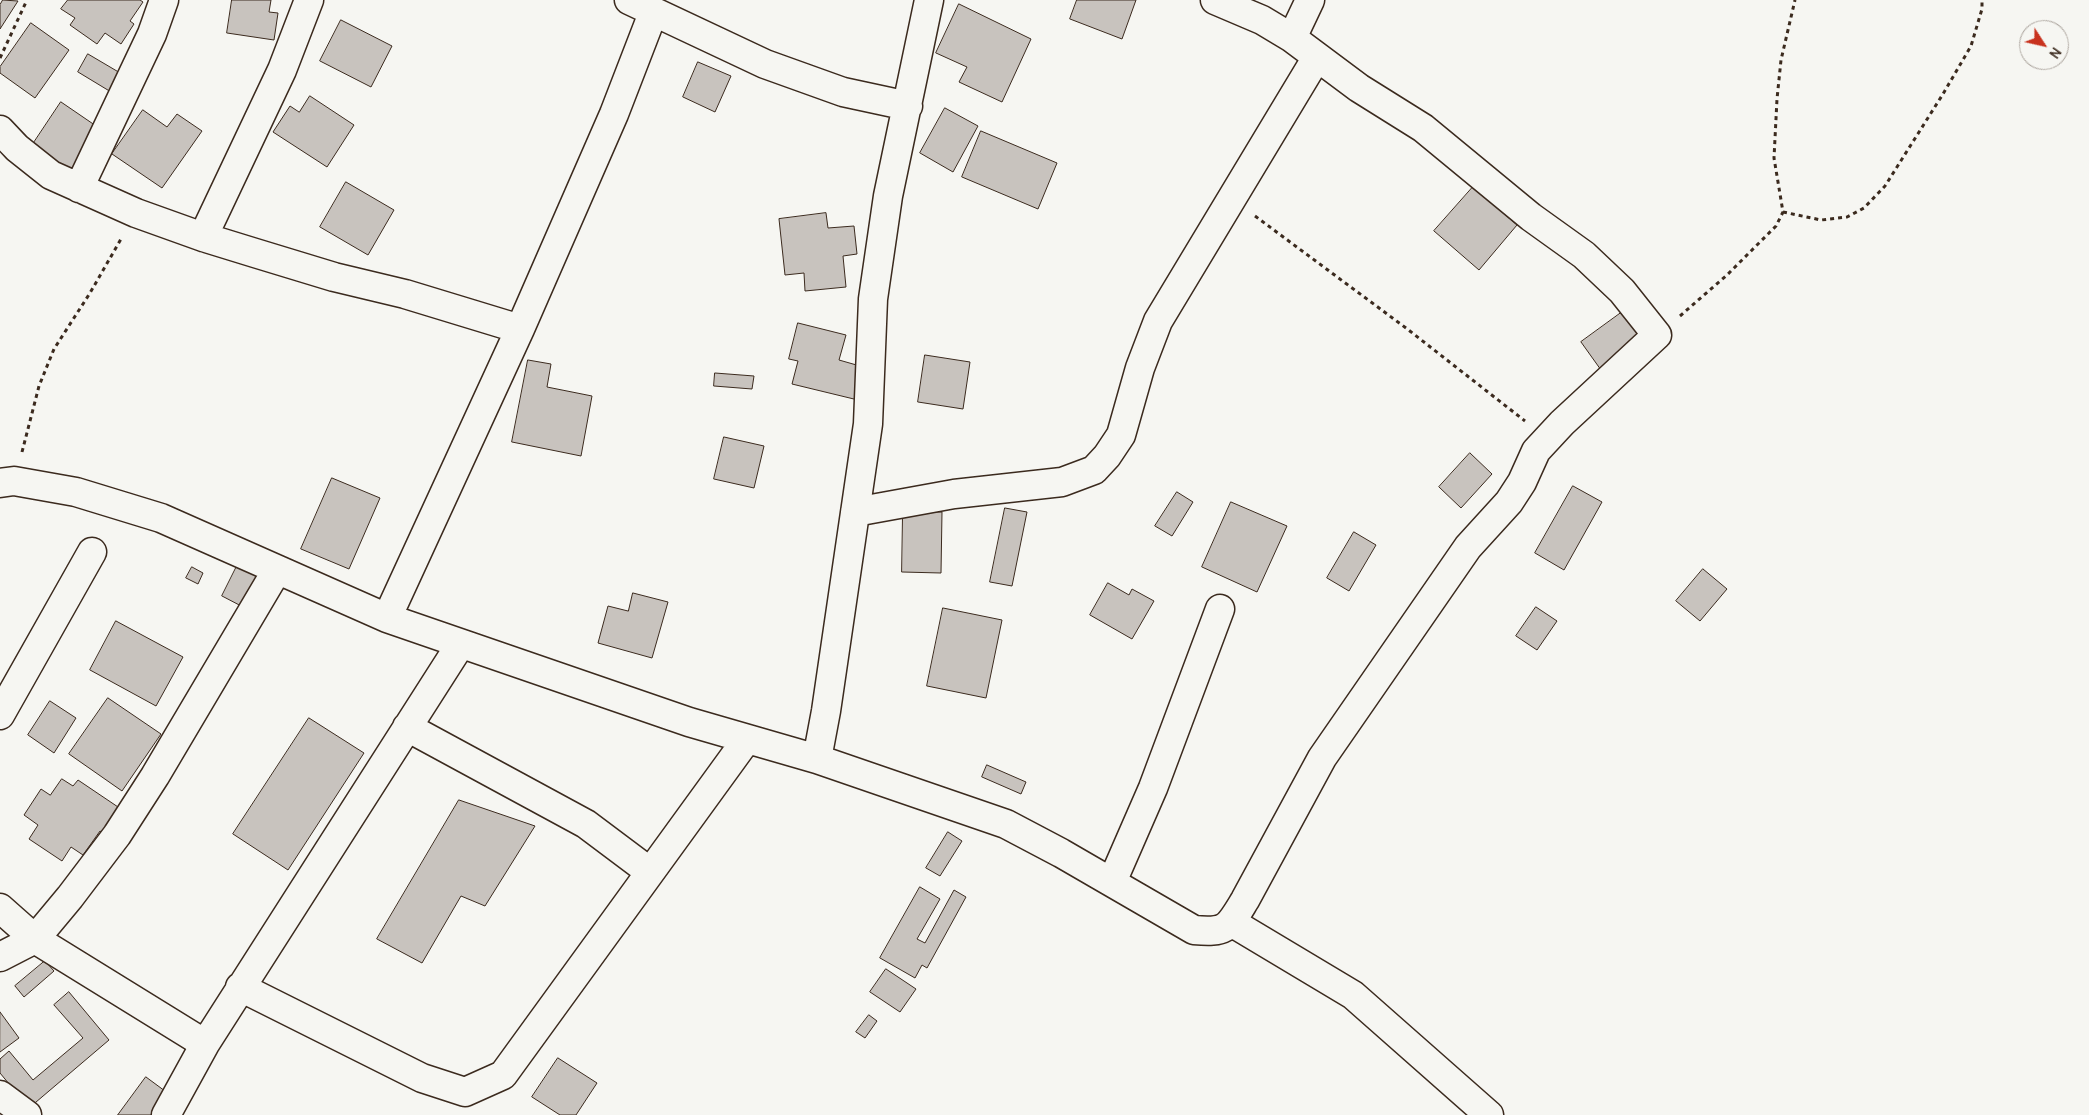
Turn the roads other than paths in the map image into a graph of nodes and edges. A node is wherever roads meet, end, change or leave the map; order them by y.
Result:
1 (164, 0) edge
2 (309, 0) edge
3 (629, 0) edge
4 (929, 0) edge
5 (1215, 0) edge
6 (1310, 0) edge
7 (653, 13) junction
8 (1292, 38) junction
9 (1317, 57) junction
10 (908, 106) junction
11 (0, 130) edge
12 (79, 188) junction
13 (203, 238) junction
14 (520, 330) junction
15 (7, 482) edge
16 (856, 512) junction
17 (92, 552) dead end
18 (277, 570) junction
19 (1220, 609) dead end
20 (387, 618) junction
21 (460, 644) junction
22 (0, 715) edge
23 (407, 727) junction
24 (747, 739) junction
25 (817, 759) junction
26 (650, 872) junction
27 (1112, 882) junction
28 (0, 908) edge
29 (1231, 922) junction
30 (35, 939) junction
31 (0, 958) edge
32 (240, 987) junction
33 (204, 1044) junction
34 (0, 1095) edge
35 (27, 1115) edge
36 (166, 1115) edge
37 (1489, 1115) edge

1 - 12 street
2 - 13 street
3 - 7 street
4 - 10 street
5 - 8 street
6 - 8 street
7 - 10 street
7 - 14 street
8 - 9 street
9 - 16 street
9 - 29 street
10 - 16 street
11 - 12 street
12 - 13 street
13 - 14 street
14 - 20 street
15 - 18 street
16 - 25 street
17 - 22 street
18 - 20 street
18 - 30 street
19 - 27 street
20 - 21 street
21 - 23 street
21 - 24 street
23 - 26 street
23 - 32 street
24 - 25 street
24 - 26 street
25 - 27 street
26 - 32 street
27 - 29 street
28 - 30 street
29 - 37 street
30 - 31 street
30 - 33 street
32 - 33 street
33 - 36 street
34 - 35 street

